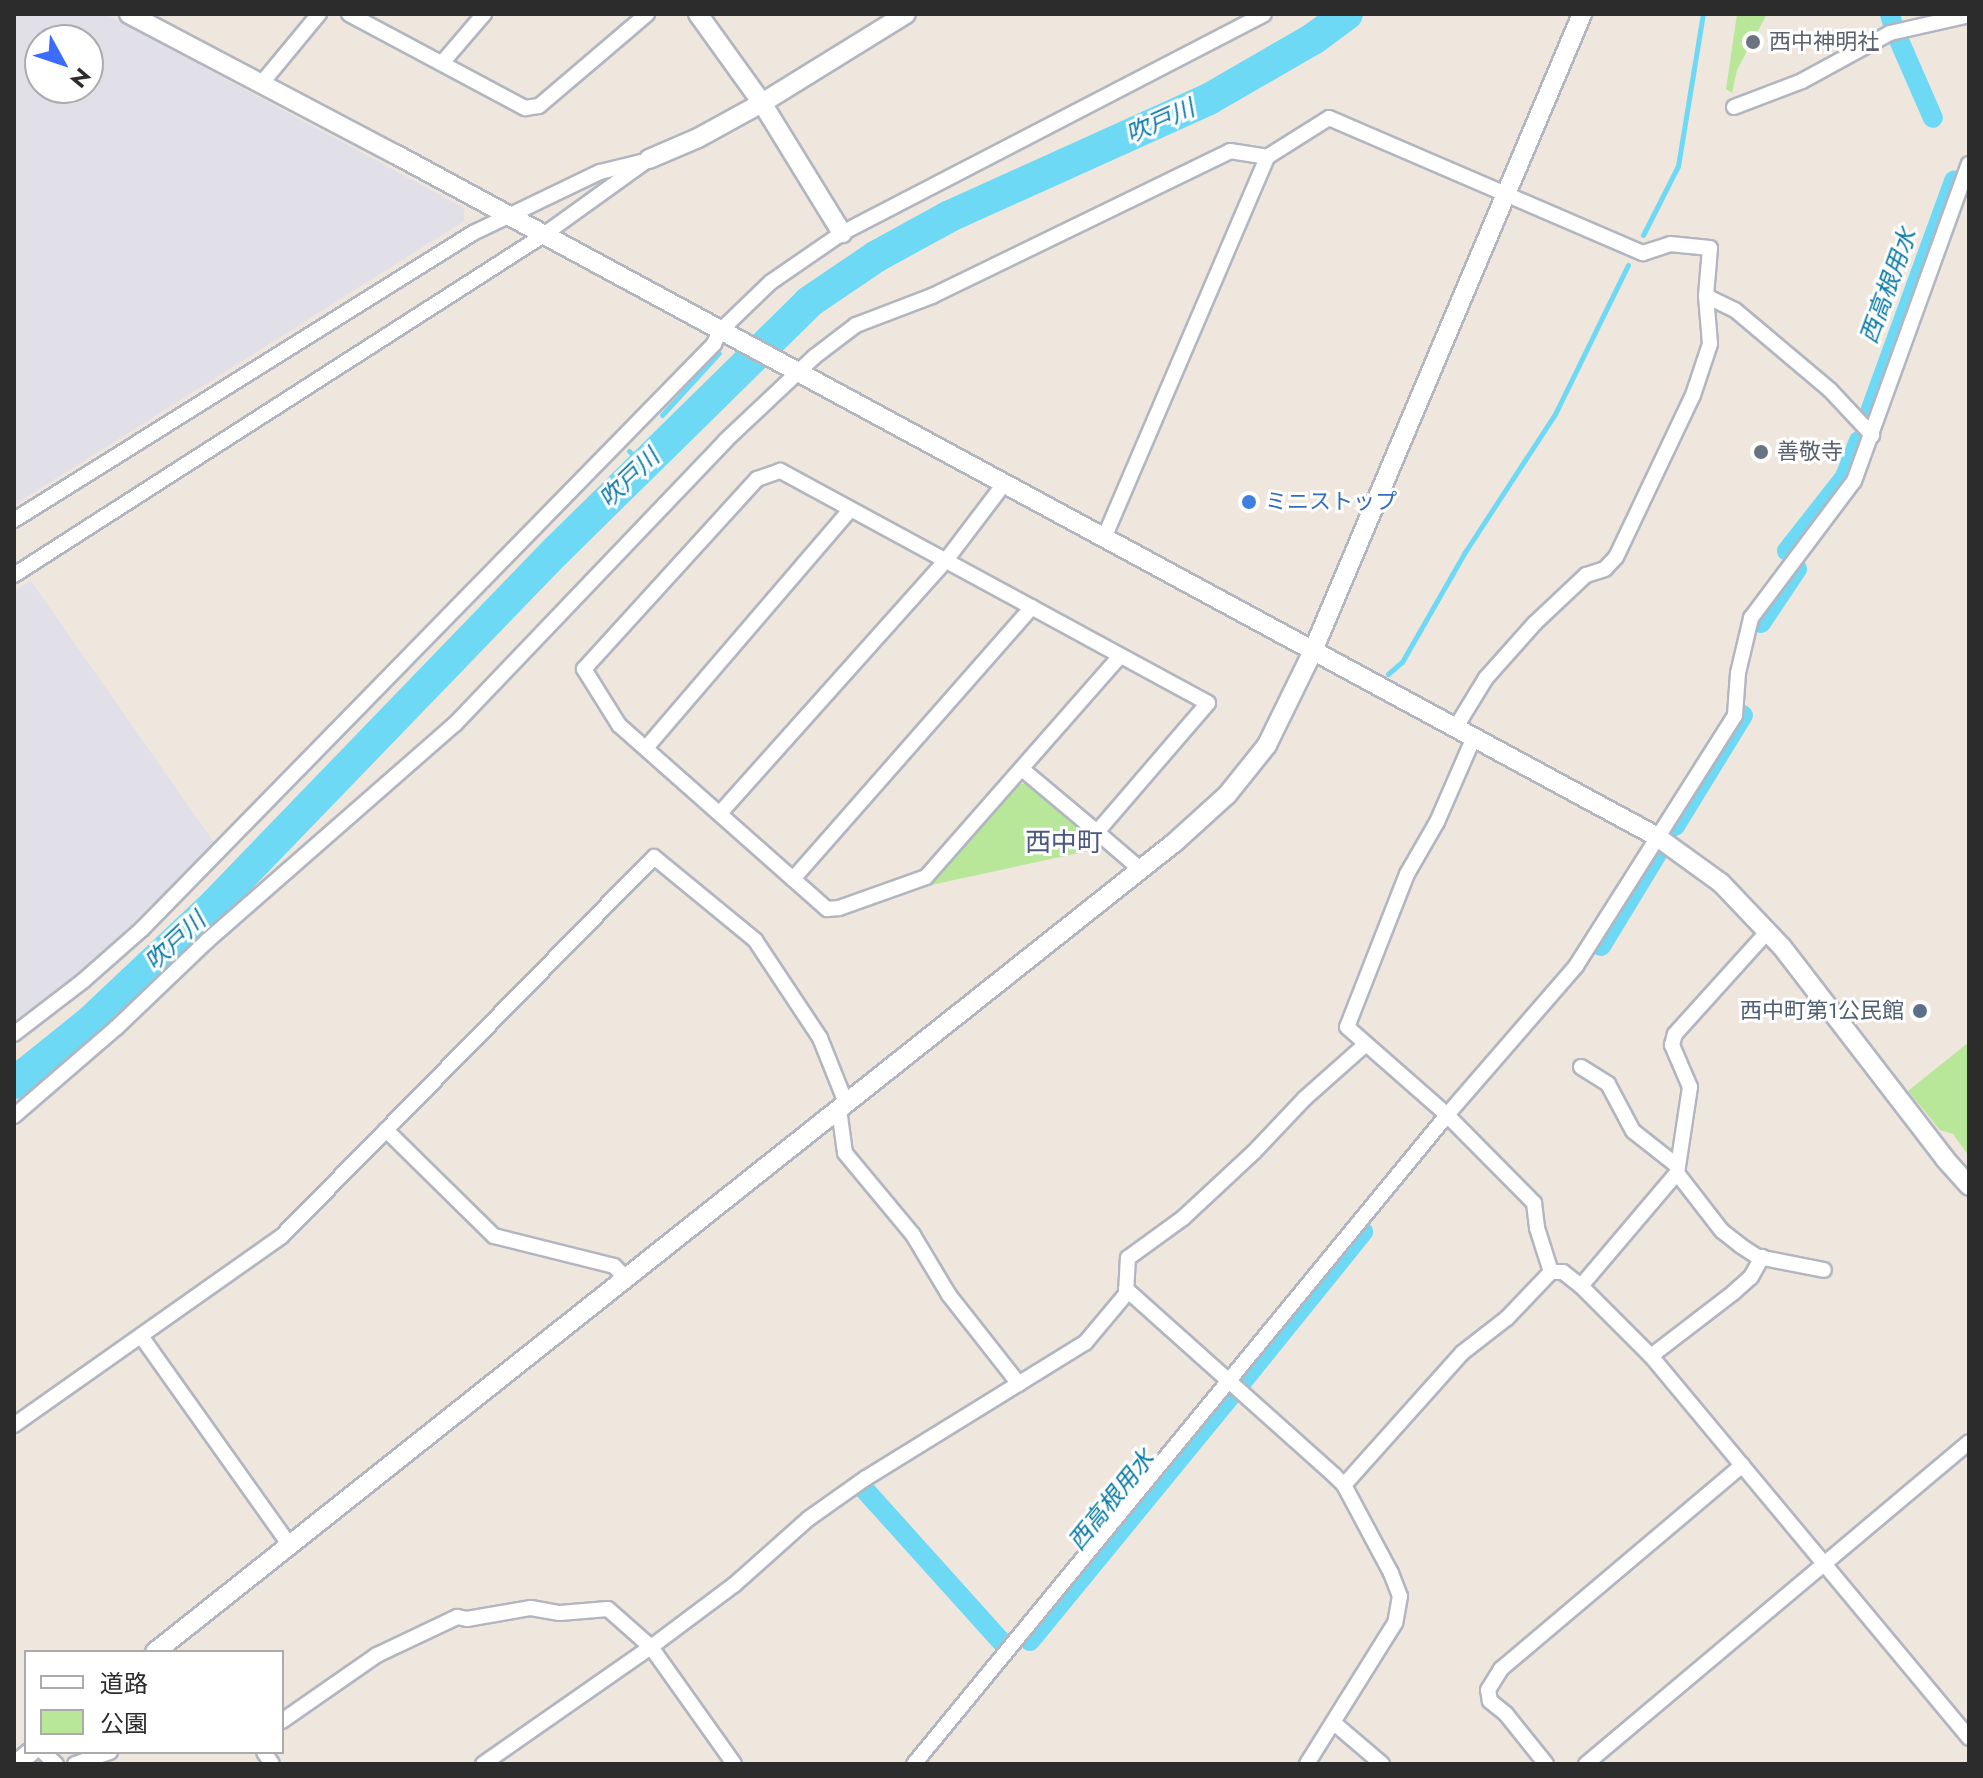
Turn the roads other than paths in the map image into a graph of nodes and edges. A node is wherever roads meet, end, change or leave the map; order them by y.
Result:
1 (129, 14) edge
2 (319, 14) edge
3 (349, 14) edge
4 (484, 14) edge
5 (647, 14) edge
6 (698, 14) edge
7 (906, 14) edge
8 (1264, 14) edge
9 (1582, 14) edge
10 (1969, 15) edge
11 (442, 63) junction
12 (261, 84) junction
13 (762, 103) junction
14 (1734, 107) dead end
15 (1267, 157) junction
16 (649, 159) junction
17 (1969, 164) edge
18 (1505, 194) junction
19 (506, 215) junction
20 (842, 233) junction
21 (542, 236) junction
22 (1706, 296) junction
23 (719, 332) junction
24 (796, 372) junction
25 (1872, 435) junction
26 (1004, 484) junction
27 (850, 510) junction
28 (14, 520) edge
29 (1104, 538) junction
30 (947, 559) junction
31 (14, 575) edge
32 (1032, 607) junction
33 (1312, 653) junction
34 (1120, 656) junction
35 (1456, 727) junction
36 (1474, 737) junction
37 (646, 748) junction
38 (1022, 769) junction
39 (721, 812) junction
40 (1097, 832) junction
41 (1656, 836) junction
42 (1140, 869) junction
43 (793, 879) junction
44 (1768, 931) junction
45 (14, 1034) edge
46 (1365, 1045) junction
47 (1581, 1067) dead end
48 (843, 1106) junction
49 (1447, 1115) junction
50 (14, 1116) edge
51 (386, 1130) junction
52 (1676, 1169) junction
53 (1969, 1186) edge
54 (1762, 1257) junction
55 (1824, 1270) dead end
56 (1551, 1272) junction
57 (626, 1278) junction
58 (1581, 1286) junction
59 (1126, 1289) junction
60 (141, 1336) junction
61 (1651, 1356) junction
62 (1232, 1380) junction
63 (1019, 1384) junction
64 (14, 1425) edge
65 (1969, 1442) edge
66 (1742, 1465) junction
67 (1344, 1485) junction
68 (290, 1546) junction
69 (1822, 1562) junction
70 (651, 1647) junction
71 (158, 1650) edge
72 (284, 1720) edge
73 (1334, 1723) junction
74 (1969, 1738) edge
75 (104, 1754) edge
76 (75, 1764) edge
77 (483, 1764) edge
78 (734, 1764) edge
79 (914, 1764) edge
80 (1307, 1764) edge
81 (1382, 1764) edge
82 (1546, 1764) edge
83 (1586, 1764) edge

1 - 12 street
2 - 12 street
3 - 11 street
4 - 11 street
5 - 11 street
6 - 13 street
7 - 13 street
8 - 20 street
9 - 18 street
10 - 14 street
12 - 19 street
13 - 16 street
13 - 20 street
15 - 18 street
15 - 24 street
15 - 29 street
16 - 19 street
16 - 21 street
17 - 25 street
18 - 22 street
18 - 33 street
19 - 21 street
19 - 28 street
20 - 23 street
21 - 23 street
21 - 31 street
22 - 25 street
22 - 35 street
23 - 24 street
23 - 45 street
24 - 26 street
24 - 50 street
25 - 41 street
26 - 29 street
26 - 30 street
27 - 30 street
27 - 37 street
27 - 37 street
29 - 33 street
30 - 32 street
30 - 39 street
32 - 34 street
32 - 43 street
33 - 35 street
33 - 42 street
34 - 38 street
34 - 40 street
35 - 36 street
36 - 41 street
36 - 46 street
37 - 39 street
38 - 40 street
38 - 43 street
39 - 43 street
40 - 42 street
41 - 44 street
41 - 49 street
42 - 48 street
44 - 52 street
44 - 53 street
46 - 49 street
46 - 59 street
47 - 52 street
48 - 51 street
48 - 57 street
48 - 63 street
49 - 56 street
49 - 62 street
51 - 57 street
51 - 60 street
52 - 54 street
52 - 58 street
54 - 55 street
54 - 61 street
56 - 58 street
56 - 67 street
57 - 68 street
58 - 61 street
59 - 62 street
59 - 63 street
60 - 64 street
60 - 68 street
61 - 66 street
62 - 67 street
62 - 79 street
63 - 70 street
65 - 69 street
66 - 69 street
66 - 82 street
67 - 73 street
68 - 71 street
69 - 74 street
69 - 83 street
70 - 72 street
70 - 77 street
70 - 78 street
73 - 80 street
73 - 81 street
75 - 76 street

